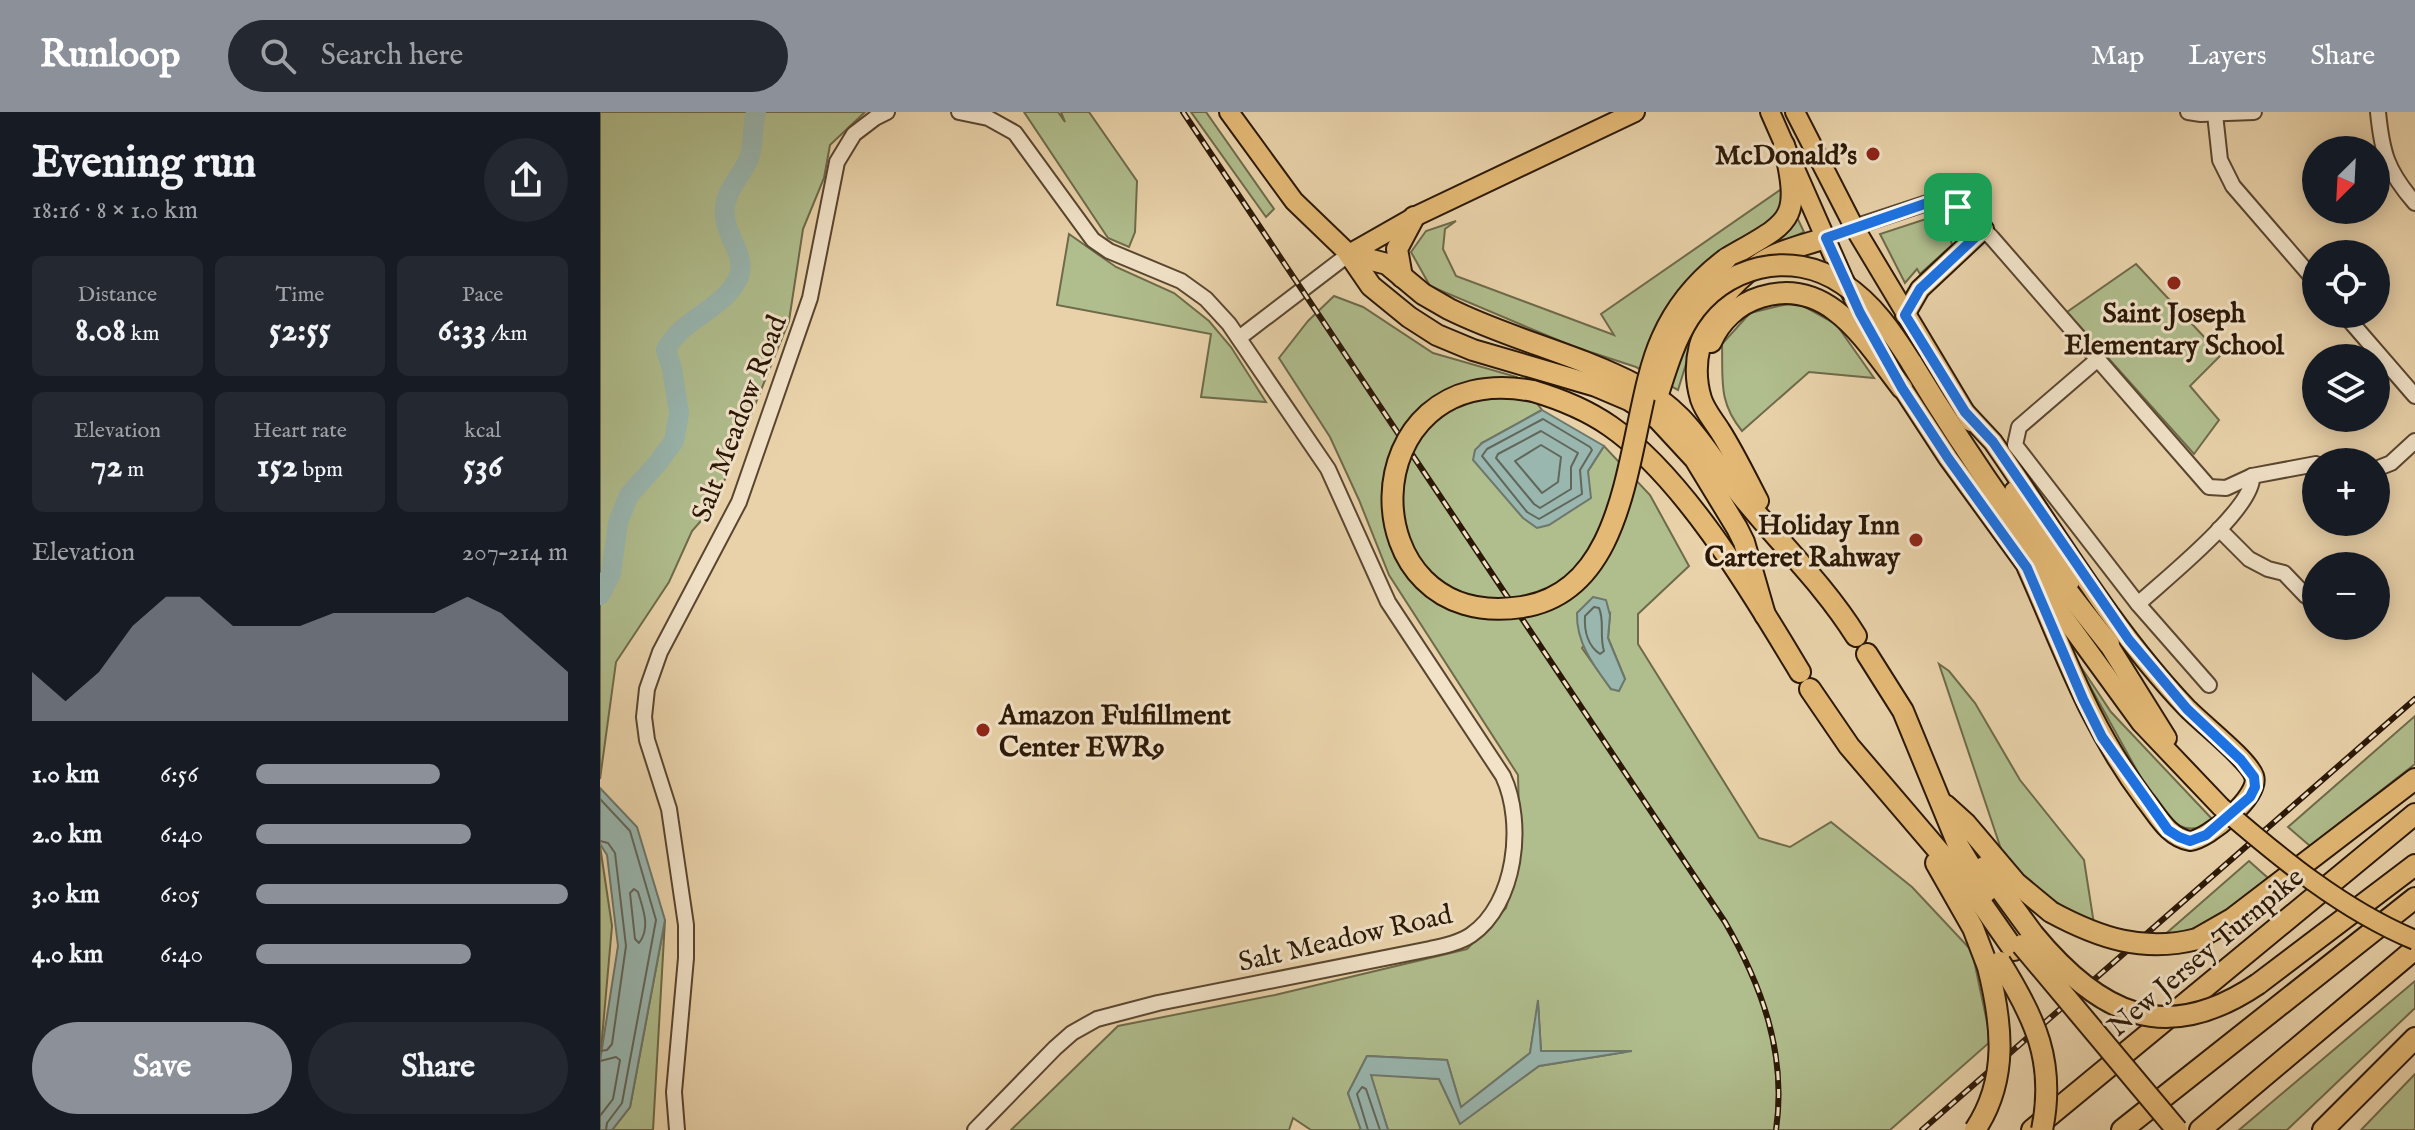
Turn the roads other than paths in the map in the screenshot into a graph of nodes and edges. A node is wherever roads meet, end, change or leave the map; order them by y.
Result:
1 (887, 112) edge
2 (959, 112) edge
3 (1229, 112) edge
4 (1635, 112) edge
5 (1770, 112) edge
6 (1795, 112) edge
7 (2188, 112) edge
8 (2254, 112) edge
9 (2378, 112) edge
10 (2215, 114) edge
11 (1784, 145) junction
12 (2415, 203) edge
13 (1414, 217) junction
14 (1854, 227) junction
15 (1984, 229) junction
16 (1826, 238) junction
17 (1349, 254) junction
18 (2302, 266) edge
19 (1402, 277) junction
20 (1905, 315) junction
21 (2356, 328) edge
22 (1239, 338) junction
23 (2098, 359) junction
24 (1902, 388) junction
25 (2415, 396) edge
26 (1965, 412) junction
27 (1720, 431) junction
28 (2415, 441) edge
29 (2390, 463) edge
30 (2302, 467) edge
31 (2252, 476) junction
32 (1625, 491) junction
33 (2219, 529) junction
34 (1778, 536) junction
35 (2027, 568) junction
36 (2302, 592) edge
37 (2138, 604) junction
38 (1765, 615) junction
39 (2109, 644) junction
40 (2209, 685) dead end
41 (2185, 768) junction
42 (2415, 779) edge
43 (1943, 803) junction
44 (1901, 809) junction
45 (2415, 814) edge
46 (2415, 865) edge
47 (2415, 898) edge
48 (2415, 940) edge
49 (2415, 949) edge
50 (2012, 952) junction
51 (2415, 1038) edge
52 (2301, 1044) junction
53 (2415, 1047) edge
54 (677, 1130) edge
55 (975, 1130) edge
56 (1975, 1130) edge
57 (2032, 1130) edge
58 (2042, 1130) edge
59 (2122, 1130) edge
60 (2165, 1130) edge
61 (2177, 1130) edge
62 (2200, 1130) edge
63 (2212, 1130) edge
64 (2323, 1130) edge
65 (2341, 1130) edge

1 - 54 street, Salt Meadow Road
2 - 22 street, Salt Meadow Road
3 - 17 main road
4 - 13 main road
5 - 11 main road
6 - 14 main road
7 - 10 street
8 - 10 street
9 - 12 street
10 - 18 street
11 - 16 main road
11 - 32 highway, bridge
13 - 17 main road
13 - 19 highway
14 - 15 street
14 - 16 main road
14 - 20 main road
15 - 20 main road
15 - 23 street
16 - 24 main road
16 - 27 highway
17 - 19 highway
17 - 22 street
17 - 38 highway
19 - 34 highway
20 - 26 main road
21 - 25 street
22 - 55 street, Salt Meadow Road
23 - 31 street
23 - 37 street
24 - 27 highway
24 - 35 main road
26 - 35 main road
26 - 39 main road
27 - 34 highway
28 - 29 street
30 - 31 street
31 - 33 street
32 - 38 highway, bridge
32 - 39 highway, bridge
33 - 36 street
33 - 37 street
34 - 43 highway
35 - 41 main road
37 - 40 street
38 - 44 highway
39 - 41 main road
41 - 48 main road, bridge
42 - 43 highway, bridge
43 - 50 highway
44 - 50 highway
44 - 50 highway
45 - 57 highway, New Jersey Turnpike
46 - 50 highway, bridge
47 - 59 highway
49 - 52 highway
50 - 56 highway, bridge
50 - 58 highway, bridge
50 - 60 highway
50 - 61 highway, bridge
51 - 64 highway
52 - 62 highway
52 - 63 highway
53 - 65 highway

